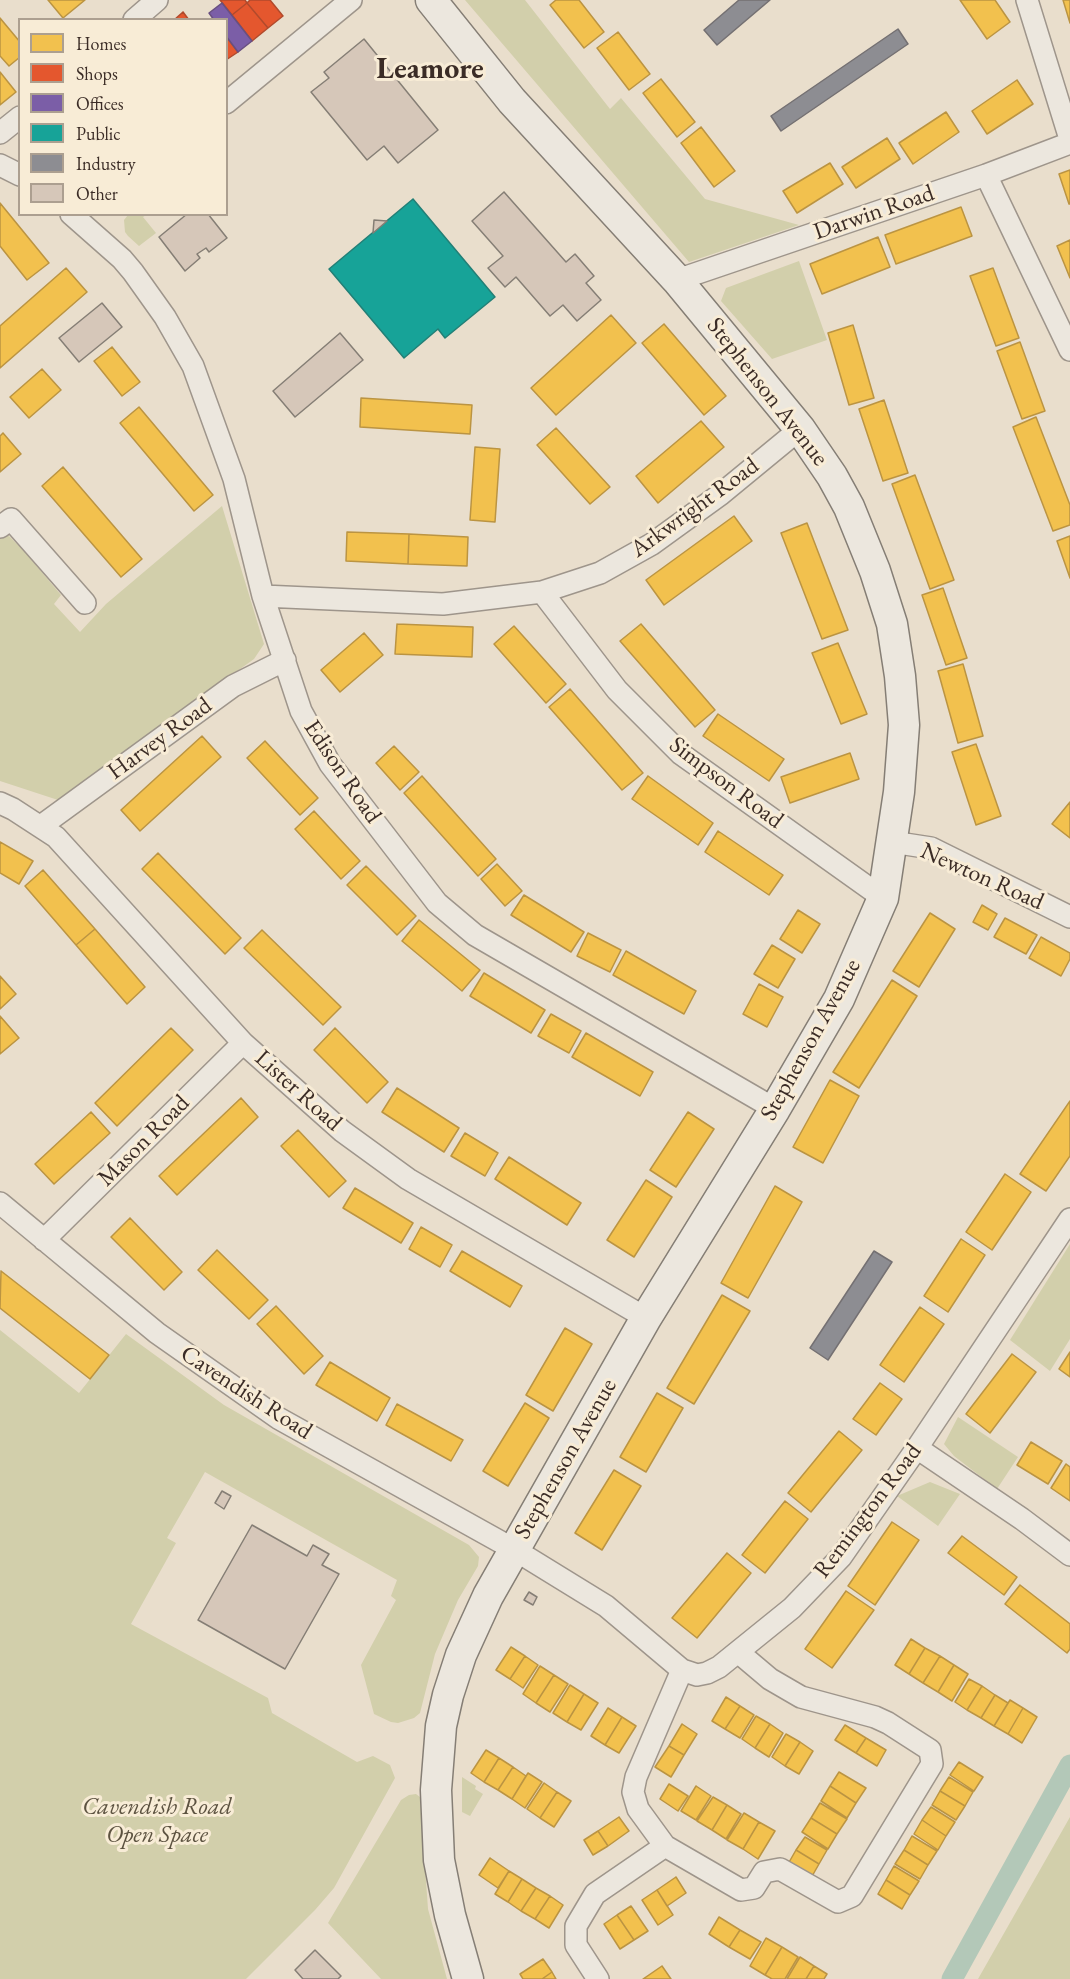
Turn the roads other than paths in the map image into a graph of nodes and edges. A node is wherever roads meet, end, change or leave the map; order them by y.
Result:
1 (157, 0) edge
2 (351, 0) edge
3 (431, 0) edge
4 (1027, 0) edge
5 (136, 18) edge
6 (228, 101) edge
7 (18, 119) edge
8 (0, 133) edge
9 (1070, 141) edge
10 (0, 165) edge
11 (18, 174) edge
12 (986, 175) junction
13 (80, 217) edge
14 (677, 280) junction
15 (1070, 350) edge
16 (800, 429) junction
17 (0, 527) edge
18 (542, 592) junction
19 (263, 596) junction
20 (84, 603) dead end
21 (285, 660) junction
22 (0, 803) edge
23 (41, 826) junction
24 (892, 842) junction
25 (883, 898) junction
26 (1070, 917) edge
27 (243, 1042) junction
28 (776, 1109) junction
29 (0, 1203) edge
30 (1070, 1219) edge
31 (44, 1240) junction
32 (646, 1318) junction
33 (917, 1448) junction
34 (515, 1550) junction
35 (1070, 1555) edge
36 (738, 1652) junction
37 (682, 1671) junction
38 (665, 1846) junction
39 (468, 1979) edge
40 (598, 1979) edge

1 - 5 street
2 - 6 street
3 - 14 street, Stephenson Avenue
4 - 9 street
7 - 8 street
9 - 12 street, Darwin Road
10 - 11 street
12 - 14 street, Darwin Road
12 - 15 street
13 - 19 street, Edison Road
14 - 16 street, Stephenson Avenue
16 - 18 street, Arkwright Road
16 - 24 street, Stephenson Avenue
17 - 20 street
18 - 19 street, Arkwright Road
18 - 25 street, Simpson Road
19 - 21 street, Edison Road
21 - 23 street, Harvey Road
21 - 28 street, Edison Road
22 - 23 street, Lister Road
23 - 27 street, Lister Road
24 - 25 street, Stephenson Avenue
24 - 26 street, Newton Road
25 - 28 street, Stephenson Avenue
27 - 31 street, Mason Road
27 - 32 street, Lister Road
28 - 32 street, Stephenson Avenue
29 - 31 street, Cavendish Road
30 - 33 street, Remington Road
31 - 34 street, Cavendish Road
32 - 34 street, Stephenson Avenue
33 - 35 street
33 - 36 street, Remington Road
34 - 37 street
34 - 39 street, Stephenson Avenue
36 - 37 street, Remington Road
36 - 38 street
37 - 38 street
38 - 40 street

